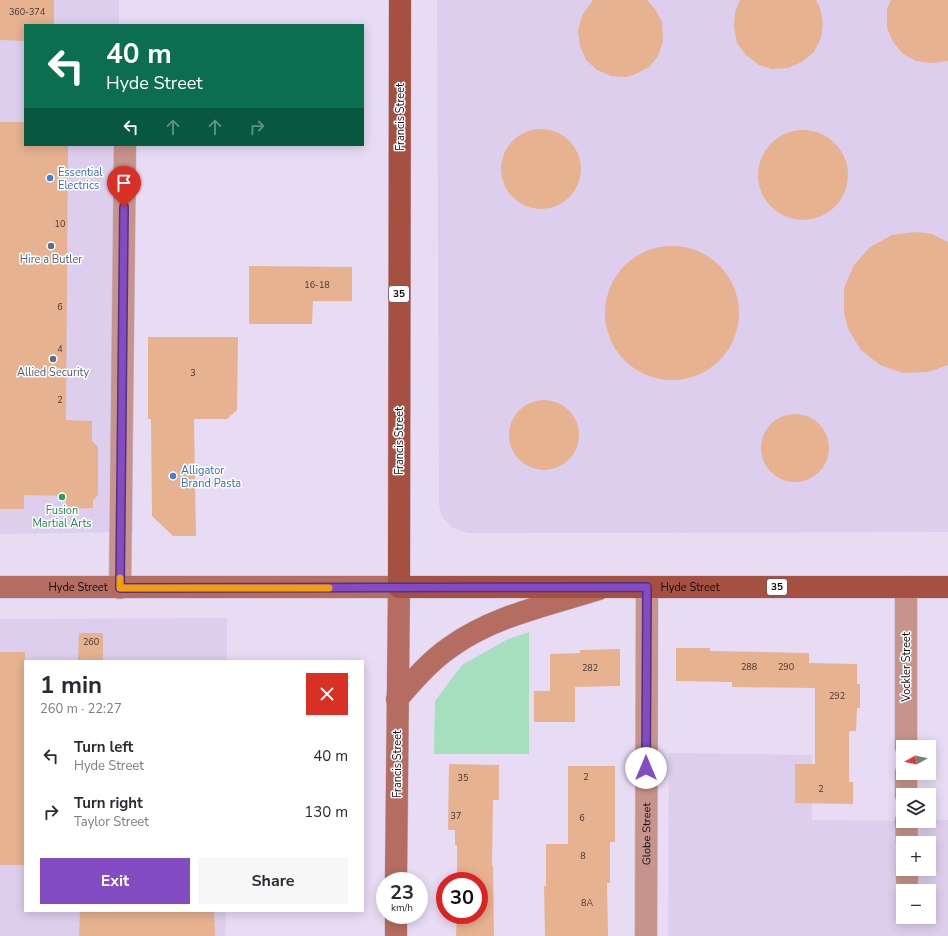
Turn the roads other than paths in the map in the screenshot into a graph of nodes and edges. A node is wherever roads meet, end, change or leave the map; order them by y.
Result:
1 (400, 0) edge
2 (125, 146) edge
3 (0, 587) edge
4 (398, 587) junction
5 (607, 587) junction
6 (647, 587) junction
7 (948, 587) edge
8 (120, 588) junction
9 (906, 588) junction
10 (397, 699) junction
11 (906, 740) edge
12 (396, 872) edge
13 (396, 924) edge
14 (396, 936) edge
15 (646, 936) edge

1 - 4 main road, Francis Street / 35
2 - 8 street
3 - 8 main road, Hyde Street
4 - 5 main road, Hyde Street / 35
4 - 8 main road, Hyde Street
4 - 10 main road, Francis Street
5 - 6 main road, Hyde Street / 35
5 - 10 main road
6 - 9 main road, Hyde Street / 35
6 - 15 street, Globe Street
7 - 9 main road, Hyde Street / 35
9 - 11 street, Vockler Street
10 - 12 main road, Francis Street
13 - 14 main road

